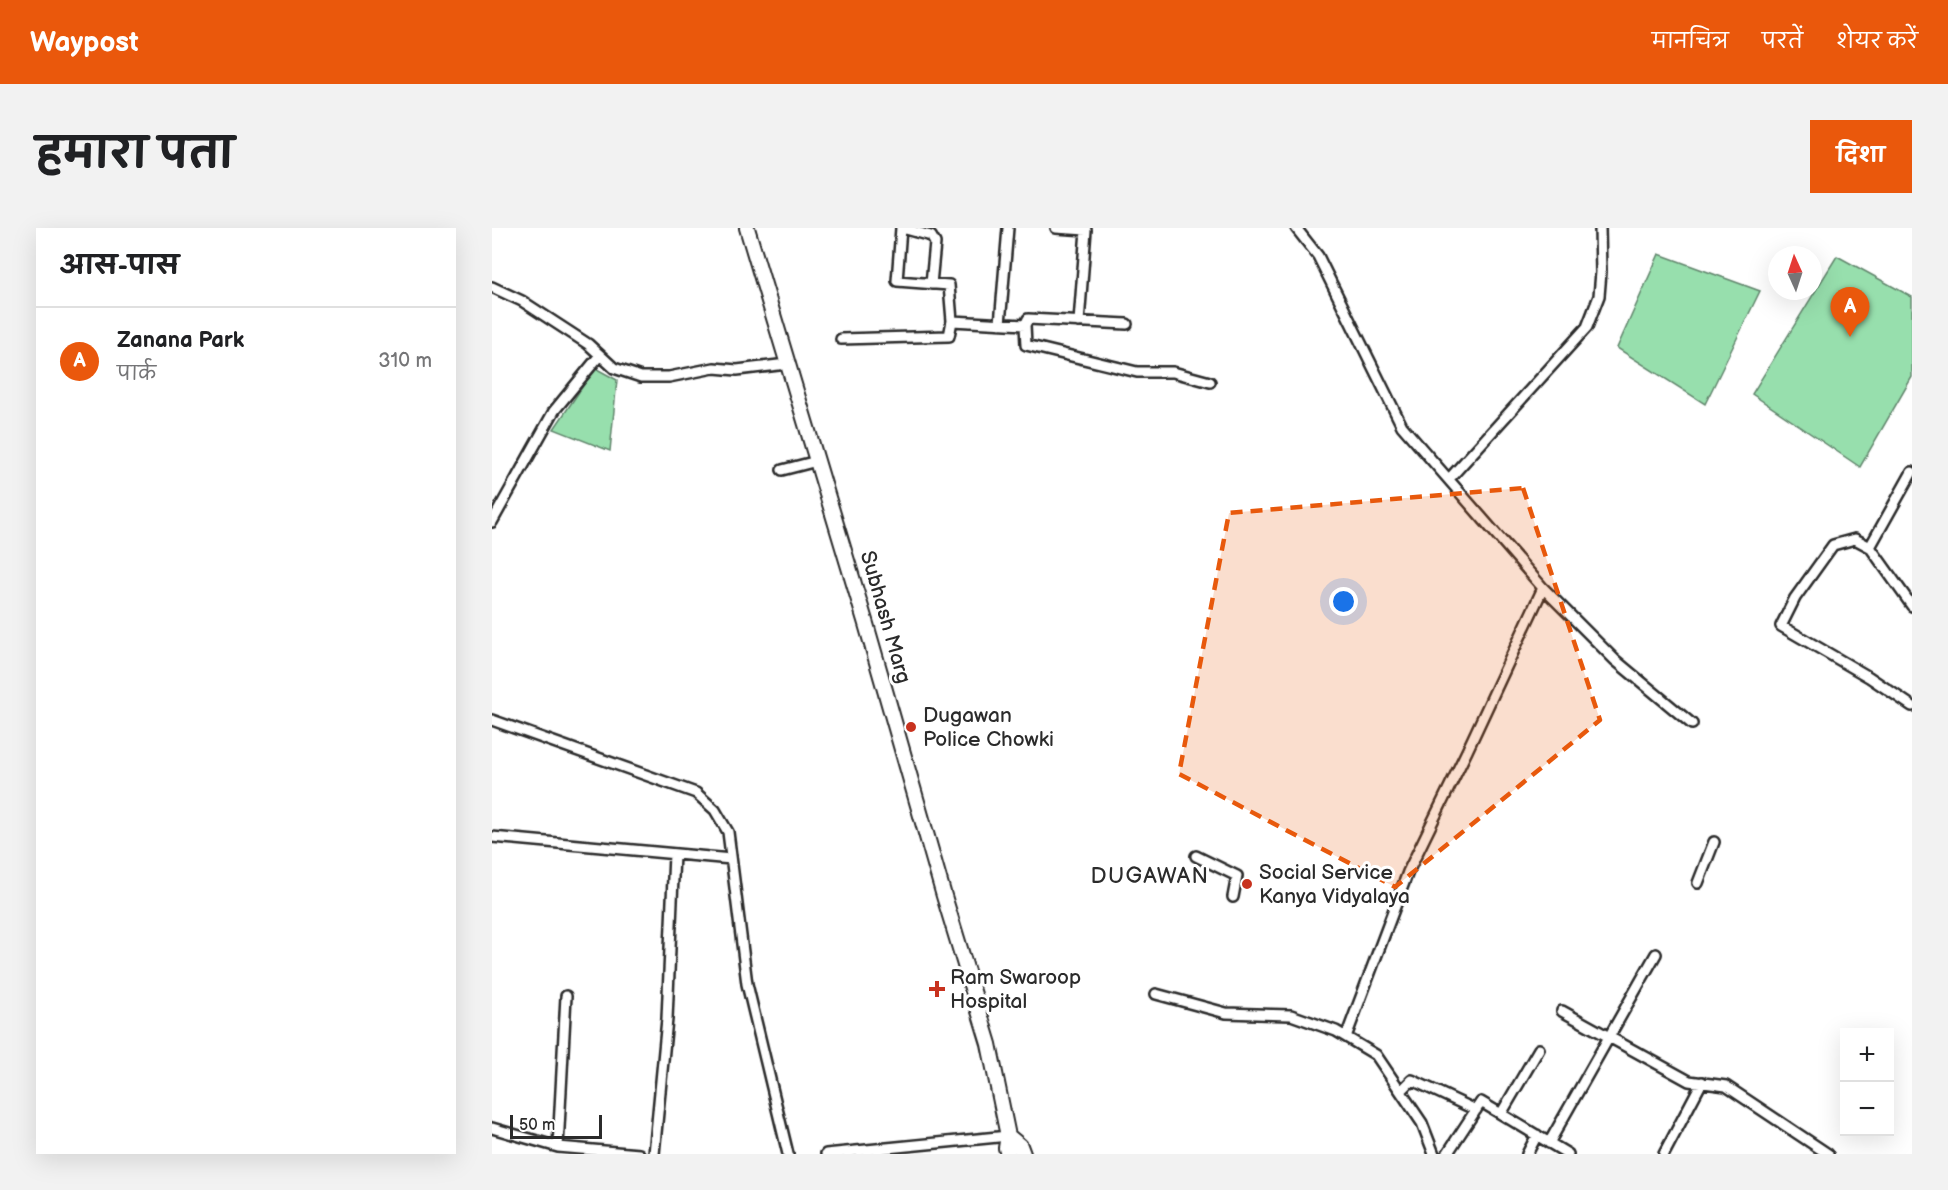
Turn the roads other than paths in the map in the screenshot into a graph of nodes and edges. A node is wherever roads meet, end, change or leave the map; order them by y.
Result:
1 (747, 228) edge
2 (902, 228) edge
3 (1008, 228) edge
4 (1056, 228) edge
5 (1296, 228) edge
6 (1600, 228) edge
7 (931, 284) junction
8 (492, 287) edge
9 (952, 321) junction
10 (1079, 322) junction
11 (1000, 324) junction
12 (1126, 324) dead end
13 (1025, 325) junction
14 (841, 339) dead end
15 (600, 355) junction
16 (787, 364) junction
17 (1210, 382) dead end
18 (817, 461) junction
19 (782, 470) dead end
20 (1912, 472) edge
21 (1449, 479) junction
22 (492, 522) edge
23 (1870, 547) junction
24 (1543, 588) junction
25 (1912, 606) edge
26 (1912, 706) edge
27 (492, 720) edge
28 (1692, 724) dead end
29 (492, 837) edge
30 (1714, 842) dead end
31 (674, 854) junction
32 (1196, 856) dead end
33 (731, 859) junction
34 (1698, 883) dead end
35 (1233, 897) dead end
36 (1656, 954) dead end
37 (1156, 994) dead end
38 (566, 996) dead end
39 (1562, 1011) dead end
40 (1346, 1037) junction
41 (1610, 1037) junction
42 (1539, 1049) dead end
43 (1702, 1082) junction
44 (1401, 1091) junction
45 (1476, 1110) junction
46 (1501, 1114) junction
47 (492, 1128) edge
48 (1537, 1135) junction
49 (1008, 1136) junction
50 (1549, 1143) junction
51 (558, 1147) junction
52 (1825, 1153) edge
53 (639, 1154) edge
54 (654, 1154) edge
55 (788, 1154) edge
56 (826, 1154) edge
57 (1008, 1154) edge
58 (1023, 1154) edge
59 (1434, 1154) edge
60 (1447, 1154) edge
61 (1527, 1154) edge
62 (1568, 1154) edge
63 (1664, 1154) edge

1 - 16 main road, Subhash Marg
2 - 7 street
2 - 7 street
3 - 11 street
4 - 10 street
5 - 21 street
6 - 21 street
7 - 9 street
8 - 15 street
9 - 11 street
9 - 14 street
10 - 12 street
10 - 13 street
11 - 13 street
13 - 17 street
15 - 16 street
15 - 22 street
16 - 18 main road, Subhash Marg
18 - 19 street
18 - 49 main road, Subhash Marg
20 - 23 street
21 - 24 street
23 - 25 street
23 - 26 street
24 - 28 street
24 - 40 street
27 - 33 street
29 - 31 street
30 - 34 street
31 - 33 street
31 - 54 street
32 - 35 street
33 - 55 street
36 - 41 street
37 - 40 street
38 - 51 street
39 - 41 street
40 - 44 street
41 - 43 street
41 - 50 street
42 - 46 street
43 - 52 street
43 - 63 street
44 - 45 street
44 - 59 street
45 - 46 street
45 - 60 street
46 - 48 street
47 - 51 street
48 - 50 street
48 - 61 street
49 - 56 street
49 - 57 main road
49 - 58 main road, Subhash Marg
50 - 62 street
51 - 53 street

